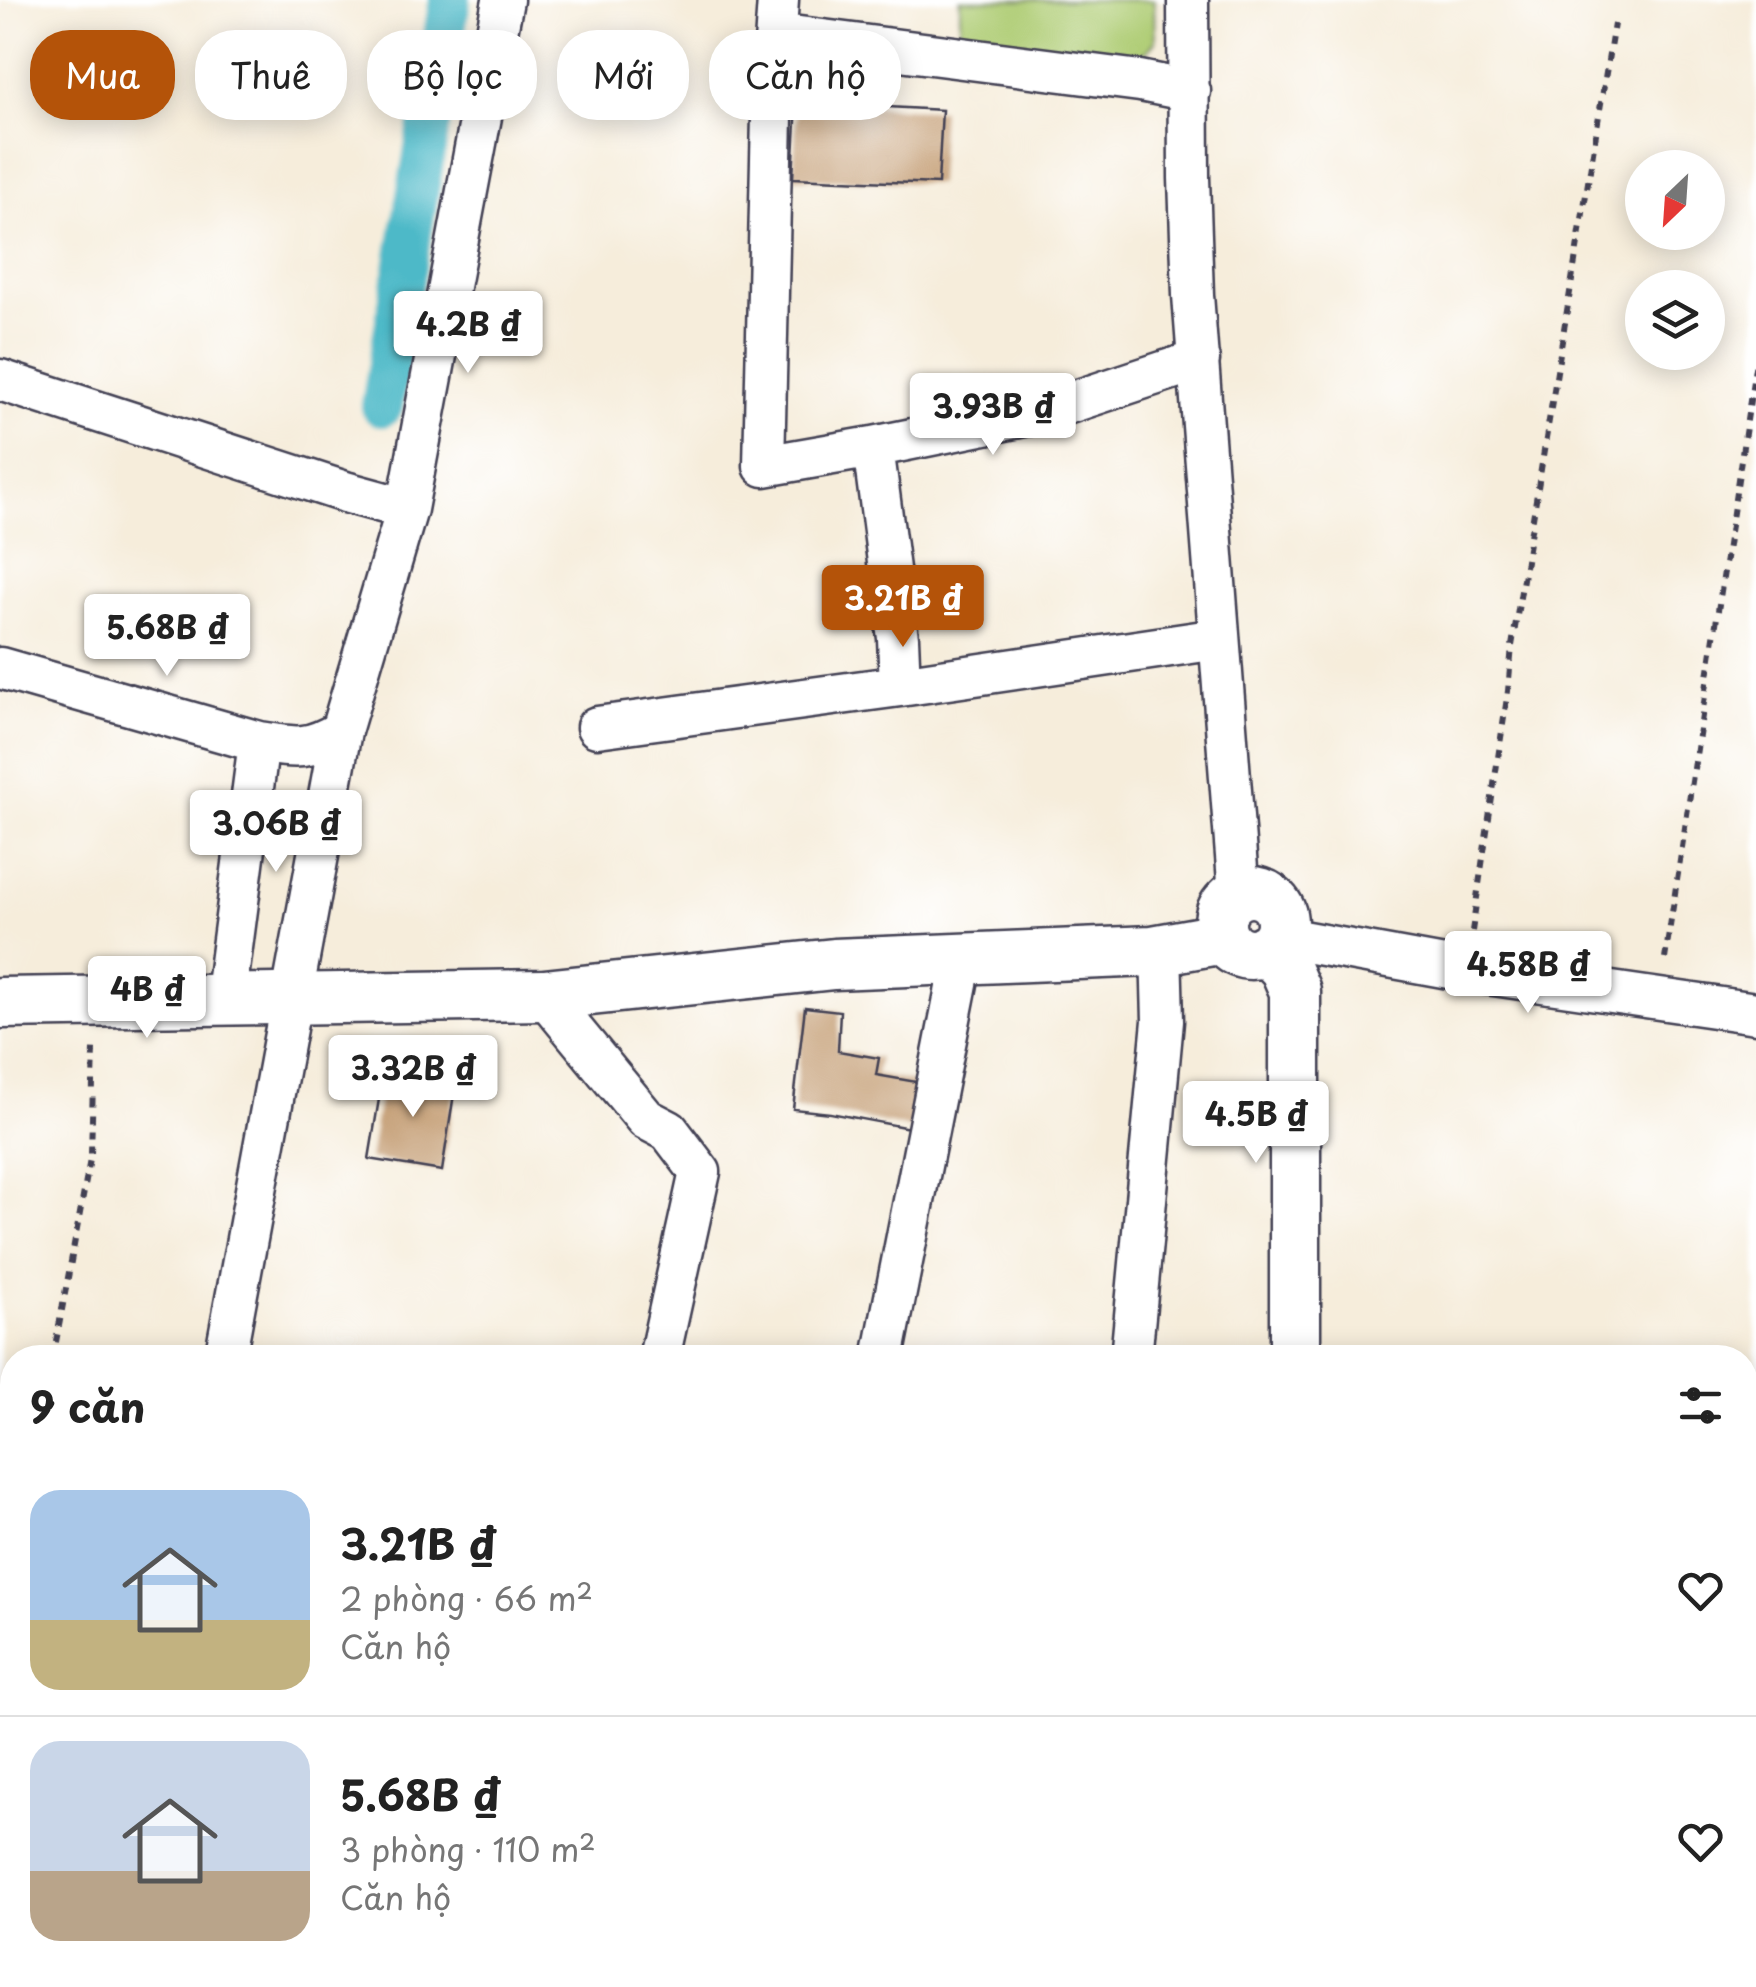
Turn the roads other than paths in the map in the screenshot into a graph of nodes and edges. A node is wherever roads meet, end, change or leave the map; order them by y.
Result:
1 (504, 0) edge
2 (1188, 0) edge
3 (777, 17) edge
4 (1190, 91) junction
5 (1199, 360) junction
6 (0, 380) edge
7 (873, 447) junction
8 (407, 509) junction
9 (1218, 639) junction
10 (0, 668) edge
11 (900, 686) junction
12 (597, 727) dead end
13 (341, 731) junction
14 (259, 742) junction
15 (1252, 930) junction
16 (1162, 948) junction
17 (962, 958) junction
18 (544, 995) junction
19 (291, 997) junction
20 (224, 1001) junction
21 (0, 1002) edge
22 (1756, 1013) edge
23 (227, 1345) edge
24 (662, 1345) edge
25 (886, 1345) edge
26 (1131, 1345) edge
27 (1296, 1345) edge

1 - 8 street
2 - 4 street
3 - 4 street
3 - 7 street
4 - 5 street
5 - 7 street
5 - 9 street
6 - 8 street
7 - 11 street
8 - 13 street
9 - 11 street
9 - 15 street
10 - 14 street
11 - 12 street
13 - 14 street
13 - 19 street
14 - 20 street
15 - 16 street
15 - 22 street
15 - 27 street
16 - 17 street
16 - 26 street
17 - 18 street
17 - 25 street
18 - 19 street
18 - 24 street
19 - 20 street
19 - 23 street
20 - 21 street

